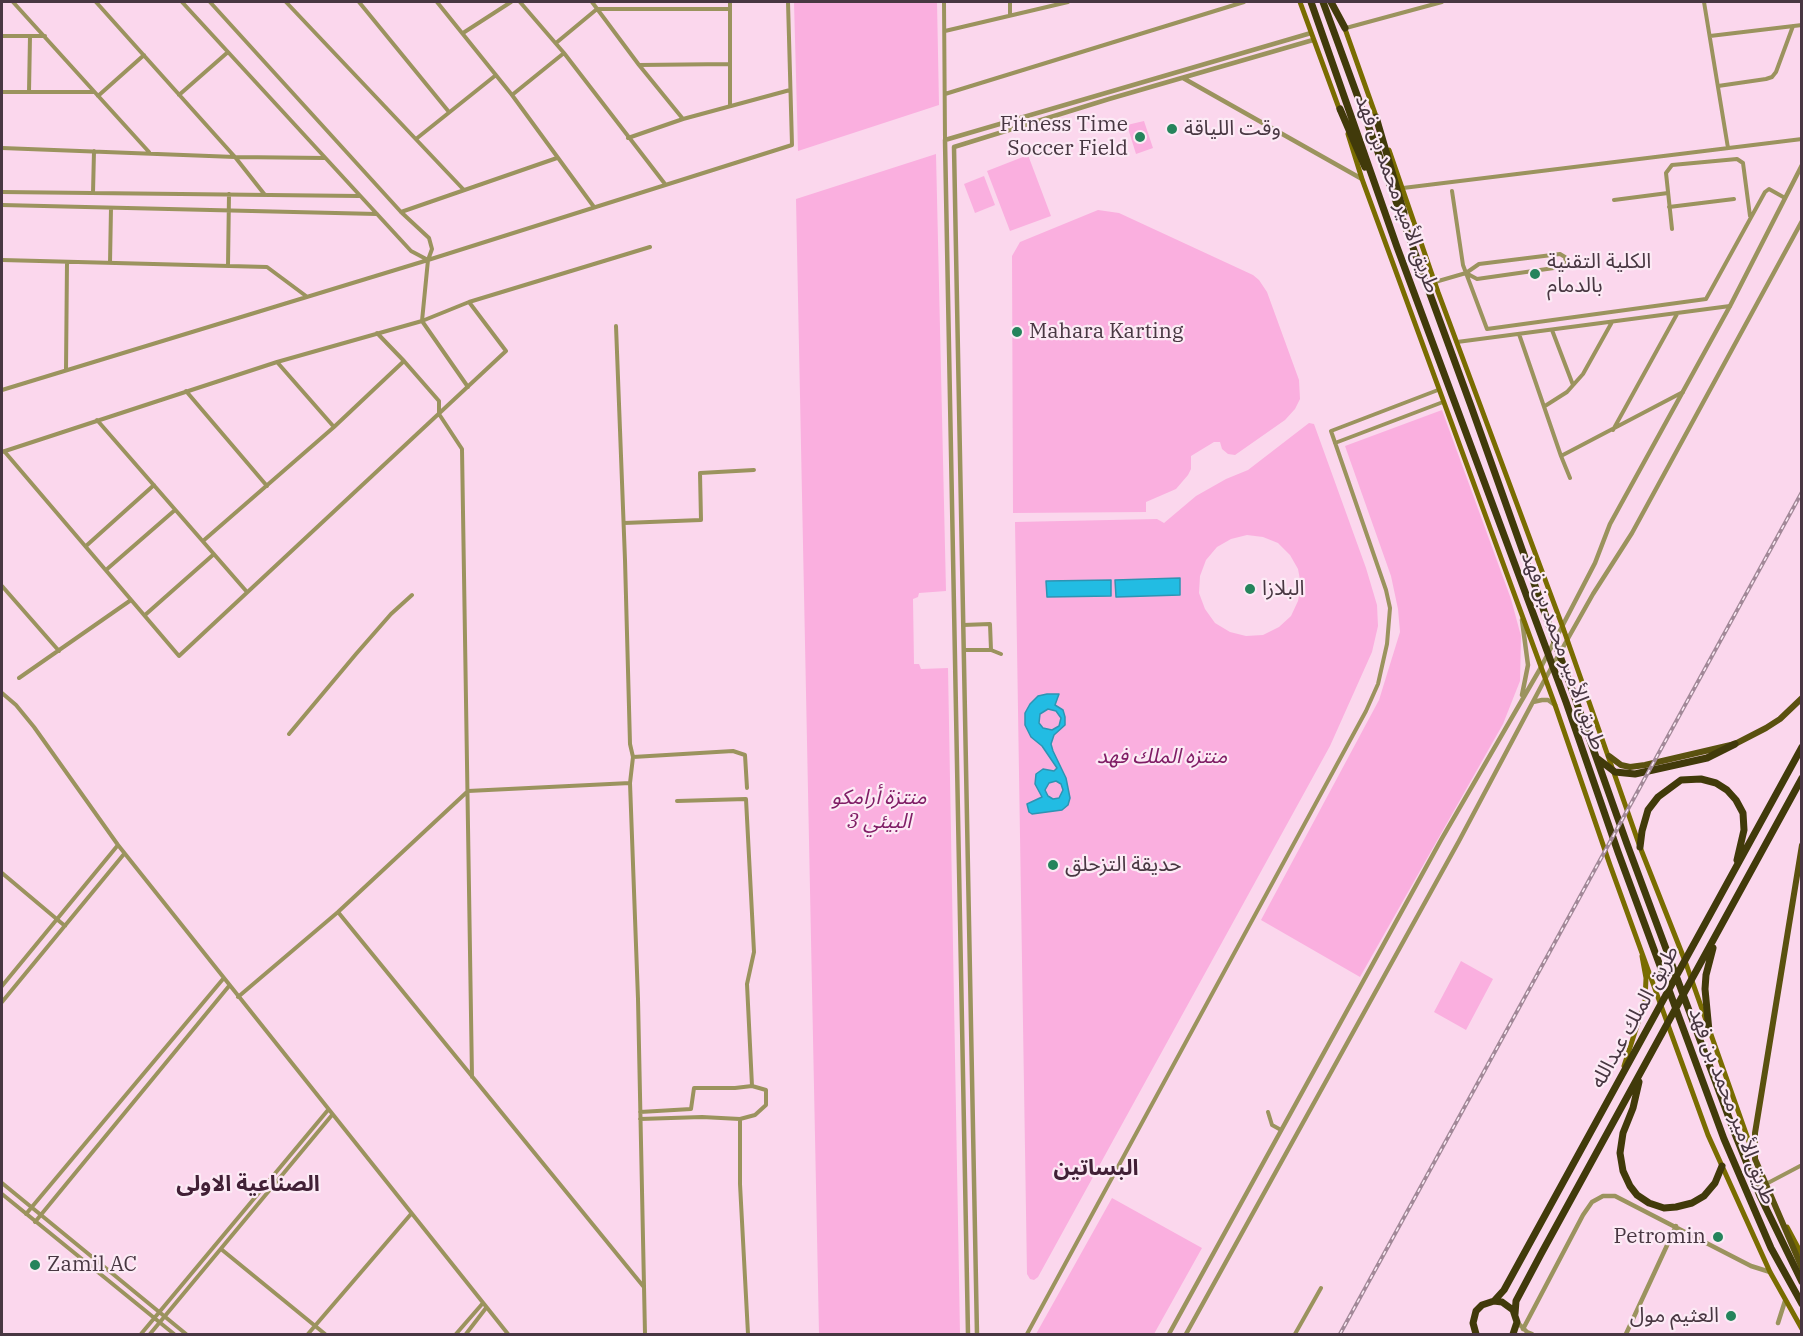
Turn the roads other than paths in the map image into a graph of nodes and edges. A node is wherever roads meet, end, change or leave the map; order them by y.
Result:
1 (14, 2) edge
2 (96, 2) edge
3 (182, 2) edge
4 (210, 2) edge
5 (286, 2) edge
6 (359, 2) edge
7 (437, 2) edge
8 (511, 2) edge
9 (520, 2) edge
10 (592, 2) edge
11 (730, 2) edge
12 (788, 2) edge
13 (944, 2) edge
14 (1010, 2) edge
15 (1068, 2) edge
16 (1244, 2) edge
17 (1300, 2) edge
18 (1311, 2) edge
19 (1323, 2) edge
20 (1333, 2) edge
21 (1442, 2) edge
22 (1704, 2) edge
23 (1233, 3) edge
24 (597, 9) junction
25 (730, 9) junction
26 (1010, 15) junction
27 (1802, 25) edge
28 (1793, 26) junction
29 (1345, 28) junction
30 (945, 31) junction
31 (463, 33) junction
32 (1311, 33) junction
33 (2, 36) edge
34 (30, 36) junction
35 (45, 36) junction
36 (1710, 36) junction
37 (1313, 40) junction
38 (556, 43) junction
39 (228, 52) junction
40 (564, 53) junction
41 (144, 55) junction
42 (730, 64) junction
43 (639, 65) junction
44 (1177, 72) junction
45 (496, 75) junction
46 (1183, 78) junction
47 (1718, 86) junction
48 (790, 90) junction
49 (2, 92) edge
50 (29, 92) junction
51 (96, 94) junction
52 (945, 94) junction
53 (179, 95) junction
54 (512, 95) junction
55 (730, 106) junction
56 (1340, 109) junction
57 (449, 112) junction
58 (1376, 117) junction
59 (683, 119) junction
60 (628, 138) junction
61 (416, 139) junction
62 (1802, 139) edge
63 (945, 140) junction
64 (954, 147) junction
65 (2, 148) edge
66 (1728, 148) junction
67 (94, 151) junction
68 (149, 152) junction
69 (235, 157) junction
70 (325, 158) junction
71 (557, 158) junction
72 (1802, 165) edge
73 (1362, 179) junction
74 (664, 184) junction
75 (1403, 188) junction
76 (463, 189) junction
77 (1452, 191) dead end
78 (2, 192) edge
79 (93, 193) junction
80 (1668, 193) junction
81 (230, 194) junction
82 (265, 195) junction
83 (359, 196) junction
84 (1785, 198) junction
85 (1734, 199) dead end
86 (1614, 200) dead end
87 (2, 205) edge
88 (594, 207) junction
89 (1669, 207) junction
90 (111, 208) junction
91 (946, 210) junction
92 (956, 210) junction
93 (230, 211) junction
94 (401, 212) junction
95 (377, 214) junction
96 (1750, 216) junction
97 (1802, 220) edge
98 (1672, 229) dead end
99 (650, 247) dead end
100 (1397, 247) junction
101 (2, 260) edge
102 (428, 260) junction
103 (68, 262) junction
104 (110, 263) junction
105 (228, 266) junction
106 (1421, 270) junction
107 (1466, 273) junction
108 (1434, 282) junction
109 (306, 296) junction
110 (469, 302) junction
111 (1730, 306) junction
112 (948, 310) junction
113 (957, 310) junction
114 (1677, 313) junction
115 (422, 321) junction
116 (1612, 322) junction
117 (616, 326) dead end
118 (1552, 330) junction
119 (377, 333) junction
120 (1520, 334) junction
121 (1456, 342) junction
122 (404, 361) junction
123 (277, 362) junction
124 (66, 370) junction
125 (1573, 385) junction
126 (468, 387) junction
127 (2, 390) edge
128 (1438, 390) junction
129 (186, 391) junction
130 (1684, 391) junction
131 (1443, 402) junction
132 (1545, 406) junction
133 (439, 414) junction
134 (97, 420) junction
135 (950, 424) junction
136 (959, 424) junction
137 (334, 427) junction
138 (1612, 430) junction
139 (1335, 443) junction
140 (3, 451) edge
141 (1561, 456) junction
142 (754, 470) dead end
143 (1570, 477) dead end
144 (154, 485) junction
145 (267, 486) junction
146 (175, 510) junction
147 (952, 522) junction
148 (962, 522) junction
149 (624, 523) junction
150 (203, 542) junction
151 (86, 546) junction
152 (214, 554) junction
153 (954, 566) junction
154 (962, 566) junction
155 (106, 570) junction
156 (3, 589) edge
157 (248, 592) junction
158 (412, 595) dead end
159 (131, 599) junction
160 (954, 608) junction
161 (963, 608) junction
162 (144, 615) junction
163 (1522, 617) junction
164 (1562, 625) junction
165 (963, 626) junction
166 (1566, 641) junction
167 (964, 650) junction
168 (992, 650) junction
169 (59, 651) junction
170 (1001, 654) dead end
171 (955, 661) junction
172 (964, 661) junction
173 (1540, 669) junction
174 (19, 678) dead end
175 (1544, 681) junction
176 (2, 693) edge
177 (1802, 698) edge
178 (1520, 702) junction
179 (1531, 704) junction
180 (1555, 705) junction
181 (289, 734) dead end
182 (1735, 744) junction
183 (1802, 747) edge
184 (1596, 756) junction
185 (1609, 756) junction
186 (633, 757) junction
187 (1802, 780) edge
188 (630, 783) junction
189 (747, 788) dead end
190 (468, 791) junction
191 (677, 801) dead end
192 (958, 816) junction
193 (967, 816) junction
194 (118, 845) junction
195 (1802, 846) edge
196 (1640, 847) junction
197 (124, 854) junction
198 (2, 873) edge
199 (1733, 873) junction
200 (338, 912) junction
201 (57, 919) junction
202 (65, 926) junction
203 (960, 930) junction
204 (969, 930) junction
205 (1715, 939) junction
206 (1641, 946) junction
207 (1685, 961) junction
208 (12, 973) junction
209 (224, 979) junction
210 (20, 980) junction
211 (1691, 981) junction
212 (2, 986) edge
213 (230, 986) junction
214 (238, 997) junction
215 (2, 1002) edge
216 (1662, 1004) junction
217 (190, 1018) junction
218 (1802, 1020) edge
219 (1669, 1022) junction
220 (197, 1025) junction
221 (1709, 1031) junction
222 (1802, 1041) edge
223 (963, 1058) junction
224 (972, 1058) junction
225 (1641, 1074) junction
226 (472, 1077) junction
227 (1621, 1078) junction
228 (752, 1086) junction
229 (118, 1105) junction
230 (127, 1110) junction
231 (328, 1110) junction
232 (640, 1112) junction
233 (1268, 1112) dead end
234 (332, 1115) junction
235 (640, 1119) junction
236 (740, 1119) junction
237 (1281, 1130) junction
238 (1755, 1159) junction
239 (1802, 1165) edge
240 (1722, 1166) junction
241 (965, 1171) junction
242 (975, 1171) junction
243 (2, 1182) edge
244 (1766, 1184) junction
245 (2, 1194) edge
246 (31, 1207) junction
247 (26, 1214) junction
248 (40, 1214) junction
249 (411, 1214) junction
250 (35, 1222) junction
251 (1676, 1226) junction
252 (216, 1245) junction
253 (221, 1249) junction
254 (1802, 1255) edge
255 (1802, 1268) edge
256 (1770, 1272) junction
257 (1802, 1281) edge
258 (644, 1287) junction
259 (1321, 1288) dead end
260 (1494, 1301) junction
261 (1785, 1301) junction
262 (1802, 1304) edge
263 (484, 1305) junction
264 (160, 1313) junction
265 (1515, 1314) junction
266 (165, 1317) junction
267 (977, 1318) junction
268 (155, 1319) junction
269 (968, 1319) junction
270 (1517, 1322) junction
271 (160, 1323) junction
272 (1778, 1323) dead end
273 (315, 1327) junction
274 (1523, 1329) junction
275 (1802, 1329) edge
276 (1026, 1334) edge
277 (141, 1335) edge
278 (150, 1335) edge
279 (174, 1335) edge
280 (186, 1335) edge
281 (308, 1335) edge
282 (325, 1335) edge
283 (456, 1335) edge
284 (466, 1335) edge
285 (508, 1335) edge
286 (645, 1335) edge
287 (748, 1335) edge
288 (968, 1335) edge
289 (977, 1335) edge
290 (1169, 1335) edge
291 (1186, 1335) edge
292 (1295, 1335) edge
293 (1476, 1335) edge
294 (1513, 1335) edge
295 (1532, 1335) edge
296 (1626, 1335) edge

1 - 35 street
2 - 41 street
3 - 39 street
4 - 94 street
5 - 61 street
6 - 57 street
7 - 31 street
8 - 31 street
9 - 38 street
10 - 24 street
11 - 25 street
12 - 48 street
13 - 30 street
14 - 26 street
15 - 26 street
16 - 23 street
17 - 32 main road
18 - 100 highway, طريق الأمير محمد بن فهد
19 - 106 highway, طريق الأمير محمد بن فهد
20 - 29 highway
21 - 29 street
22 - 36 street
23 - 52 street
24 - 25 street
24 - 38 street
24 - 43 street
25 - 42 street
26 - 30 street
27 - 28 street
28 - 36 street
28 - 47 street
29 - 58 main road
30 - 52 street
31 - 45 street
32 - 37 main road
32 - 44 street
33 - 34 street
34 - 35 street
34 - 50 street
35 - 51 street
36 - 47 street
37 - 46 street
37 - 56 main road
38 - 40 street
39 - 53 street
39 - 70 street
40 - 54 street
40 - 60 street
41 - 51 street
41 - 53 street
42 - 43 street
42 - 55 street
43 - 59 street
44 - 46 street
44 - 63 street
45 - 54 street
45 - 57 street
46 - 64 street
46 - 73 street
47 - 66 street
48 - 55 street
48 - 74 street
49 - 50 street
50 - 51 street
51 - 68 street
52 - 63 street
53 - 69 street
54 - 71 street
55 - 59 street
56 - 73 main road
56 - 100 highway
57 - 61 street
58 - 75 main road
58 - 106 highway
59 - 60 street
60 - 74 street
61 - 76 street
62 - 66 street
63 - 64 street
63 - 91 street
64 - 92 street
65 - 67 street
66 - 75 street
67 - 68 street
67 - 79 street
68 - 69 street
69 - 70 street
69 - 82 street
70 - 83 street
71 - 76 street
71 - 88 street
72 - 84 street
73 - 128 main road
74 - 88 street
75 - 108 main road
76 - 94 street
77 - 107 street
78 - 79 street
79 - 81 street
80 - 86 street
80 - 89 street
80 - 96 street
81 - 82 street
81 - 93 street
82 - 83 street
83 - 95 street
84 - 96 street
84 - 111 street
85 - 89 street
87 - 90 street
88 - 102 street
89 - 98 street
90 - 93 street
90 - 104 street
91 - 92 street
91 - 112 street
92 - 113 street
93 - 95 street
93 - 105 street
94 - 102 street
95 - 102 street
96 - 107 street
97 - 166 street
99 - 110 street
100 - 262 highway, طريق الأمير محمد بن فهد
101 - 103 street
102 - 109 street
102 - 115 street
103 - 104 street
103 - 124 street
104 - 105 street
105 - 109 street
106 - 184 highway, طريق الأمير محمد بن فهد
107 - 107 street
107 - 108 street
108 - 121 main road
109 - 124 street
110 - 115 street
110 - 126 street
111 - 114 street
111 - 130 street
112 - 113 street
112 - 135 street
113 - 136 street
114 - 116 street
114 - 138 street
115 - 119 street
115 - 126 street
116 - 118 street
116 - 125 street
117 - 149 street
118 - 120 street
118 - 125 street
119 - 122 street
119 - 123 street
120 - 121 street
120 - 132 street
121 - 164 main road
122 - 133 street
122 - 137 street
123 - 129 street
123 - 137 street
124 - 127 street
125 - 132 street
126 - 133 street
128 - 131 main road
128 - 139 street
129 - 134 street
129 - 145 street
130 - 138 street
130 - 164 street
131 - 139 street
131 - 163 main road
132 - 141 street
133 - 157 street
133 - 190 street
134 - 140 street
134 - 144 street
135 - 136 street
135 - 147 street
136 - 148 street
137 - 145 street
138 - 141 street
139 - 276 street
140 - 151 street
141 - 143 street
142 - 149 street
144 - 146 street
144 - 151 street
145 - 150 street
146 - 150 street
146 - 155 street
147 - 148 street
147 - 153 street
148 - 154 street
149 - 186 street
150 - 152 street
151 - 155 street
152 - 157 street
152 - 162 street
153 - 154 street
153 - 160 street
154 - 161 street
155 - 159 street
156 - 169 street
157 - 162 street
158 - 181 street
159 - 162 street
159 - 169 street
160 - 161 street
160 - 171 street
161 - 165 street
163 - 173 main road
163 - 178 street
164 - 166 main road
164 - 173 street
165 - 167 street
165 - 168 street
166 - 175 street
166 - 185 main road
167 - 168 street
167 - 172 street
168 - 170 street
169 - 174 street
171 - 172 street
171 - 192 street
172 - 193 street
173 - 175 main road
173 - 178 street
175 - 179 street
175 - 180 main road
176 - 194 street
177 - 182 main road
178 - 237 street
179 - 180 street
179 - 291 street
180 - 206 main road
182 - 184 highway
182 - 185 main road
183 - 199 highway, طريق الملك عبدالله
184 - 257 highway, طريق الأمير محمد بن فهد
185 - 196 main road
186 - 188 street
186 - 189 street
187 - 205 highway, طريق الملك عبدالله
188 - 190 street
188 - 232 street
190 - 200 street
190 - 226 street
191 - 228 street
192 - 193 street
192 - 203 street
193 - 204 street
194 - 197 street
194 - 201 street
195 - 238 main road
196 - 199 highway
196 - 207 main road
197 - 202 street
197 - 209 street
198 - 201 street
199 - 207 highway, طريق الملك عبدالله
200 - 214 street
200 - 226 street
201 - 202 street
201 - 208 street
202 - 210 street
203 - 204 street
203 - 223 street
204 - 224 street
205 - 211 highway, طريق الملك عبدالله
205 - 221 highway
206 - 216 main road
206 - 227 main road
207 - 211 main road
207 - 216 highway, طريق الملك عبدالله
208 - 210 street
208 - 212 street
209 - 213 street
209 - 217 street
210 - 215 street
211 - 219 highway, طريق الملك عبدالله
211 - 221 main road
213 - 214 street
213 - 220 street
214 - 231 street
216 - 219 main road
216 - 227 highway, طريق الملك عبدالله
217 - 220 street
217 - 229 street
218 - 222 street
219 - 225 highway, طريق الملك عبدالله
219 - 240 main road
220 - 230 street
221 - 238 main road
223 - 224 street
223 - 241 street
224 - 242 street
225 - 240 highway
225 - 265 highway, طريق الملك عبدالله
226 - 258 street
227 - 260 highway, طريق الملك عبدالله
228 - 232 street
228 - 236 street
229 - 230 street
229 - 246 street
230 - 248 street
231 - 234 street
231 - 252 street
232 - 235 street
233 - 237 street
234 - 249 street
234 - 253 street
235 - 236 street
235 - 258 street
236 - 287 street
237 - 290 street
238 - 244 main road
239 - 244 street
240 - 256 main road
241 - 242 street
241 - 269 street
242 - 267 street
243 - 246 street
244 - 254 main road
244 - 255 main road
245 - 247 street
246 - 247 street
246 - 248 street
247 - 250 street
248 - 250 street
248 - 264 street
249 - 263 street
249 - 273 street
250 - 268 street
251 - 256 street
251 - 274 street
251 - 296 street
252 - 253 street
252 - 264 street
253 - 266 street
253 - 273 street
256 - 261 main road
258 - 286 street
259 - 292 street
260 - 265 highway
260 - 293 highway, طريق الملك عبدالله
261 - 272 street
261 - 275 main road
263 - 283 street
263 - 284 street
263 - 285 street
264 - 266 street
264 - 268 street
265 - 270 highway
266 - 271 street
266 - 280 street
267 - 269 street
267 - 289 street
268 - 271 street
268 - 277 street
269 - 288 street
270 - 274 street
270 - 294 highway
271 - 278 street
271 - 279 street
273 - 281 street
273 - 282 street
274 - 295 street

